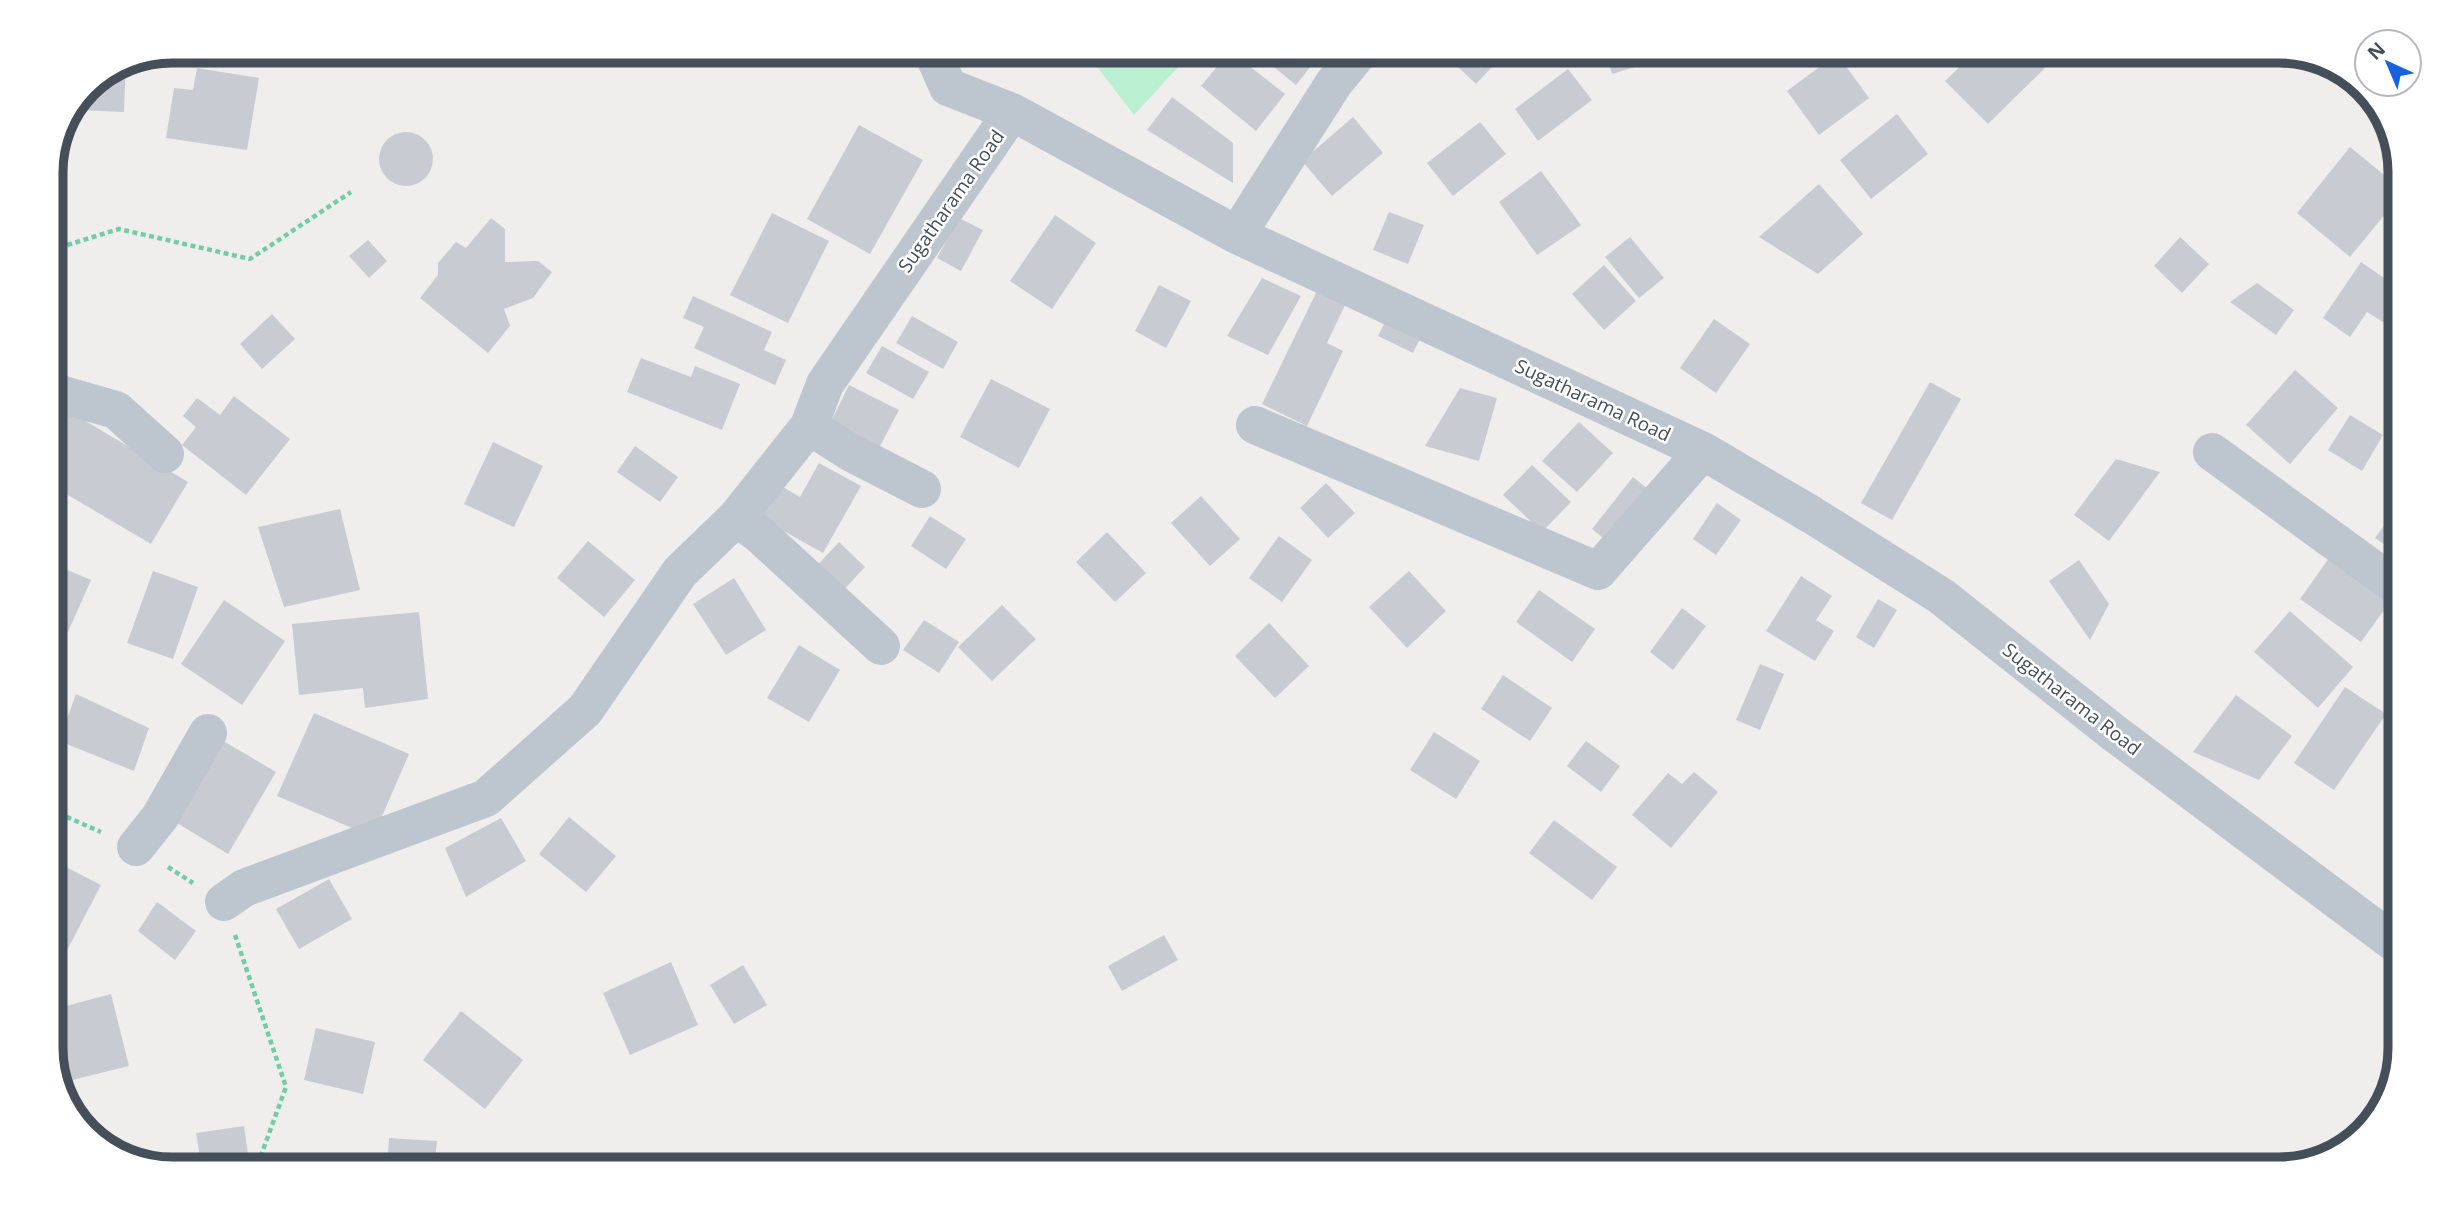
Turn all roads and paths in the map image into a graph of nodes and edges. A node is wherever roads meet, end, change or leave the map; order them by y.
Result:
1 (937, 63) edge
2 (1350, 63) edge
3 (1012, 112) junction
4 (351, 192) dead end
5 (1237, 235) junction
6 (63, 246) edge
7 (63, 395) edge
8 (1255, 425) dead end
9 (809, 426) junction
10 (1703, 451) junction
11 (2212, 452) dead end
12 (165, 454) dead end
13 (922, 489) dead end
14 (736, 517) junction
15 (2388, 580) edge
16 (881, 646) dead end
17 (208, 733) dead end
18 (63, 815) edge
19 (136, 847) junction
20 (224, 902) junction
21 (2388, 938) edge
22 (260, 1157) edge

1 - 3 street
2 - 5 street
3 - 5 street, Sugatharama Road
3 - 9 street, Sugatharama Road
4 - 6 path
5 - 10 street, Sugatharama Road
7 - 12 street
8 - 10 street
9 - 13 street
9 - 14 street, Sugatharama Road
10 - 21 street, Sugatharama Road
11 - 15 street
14 - 16 street
14 - 20 street, Sugatharama Road
17 - 19 street
18 - 19 path
19 - 20 path
20 - 22 path

